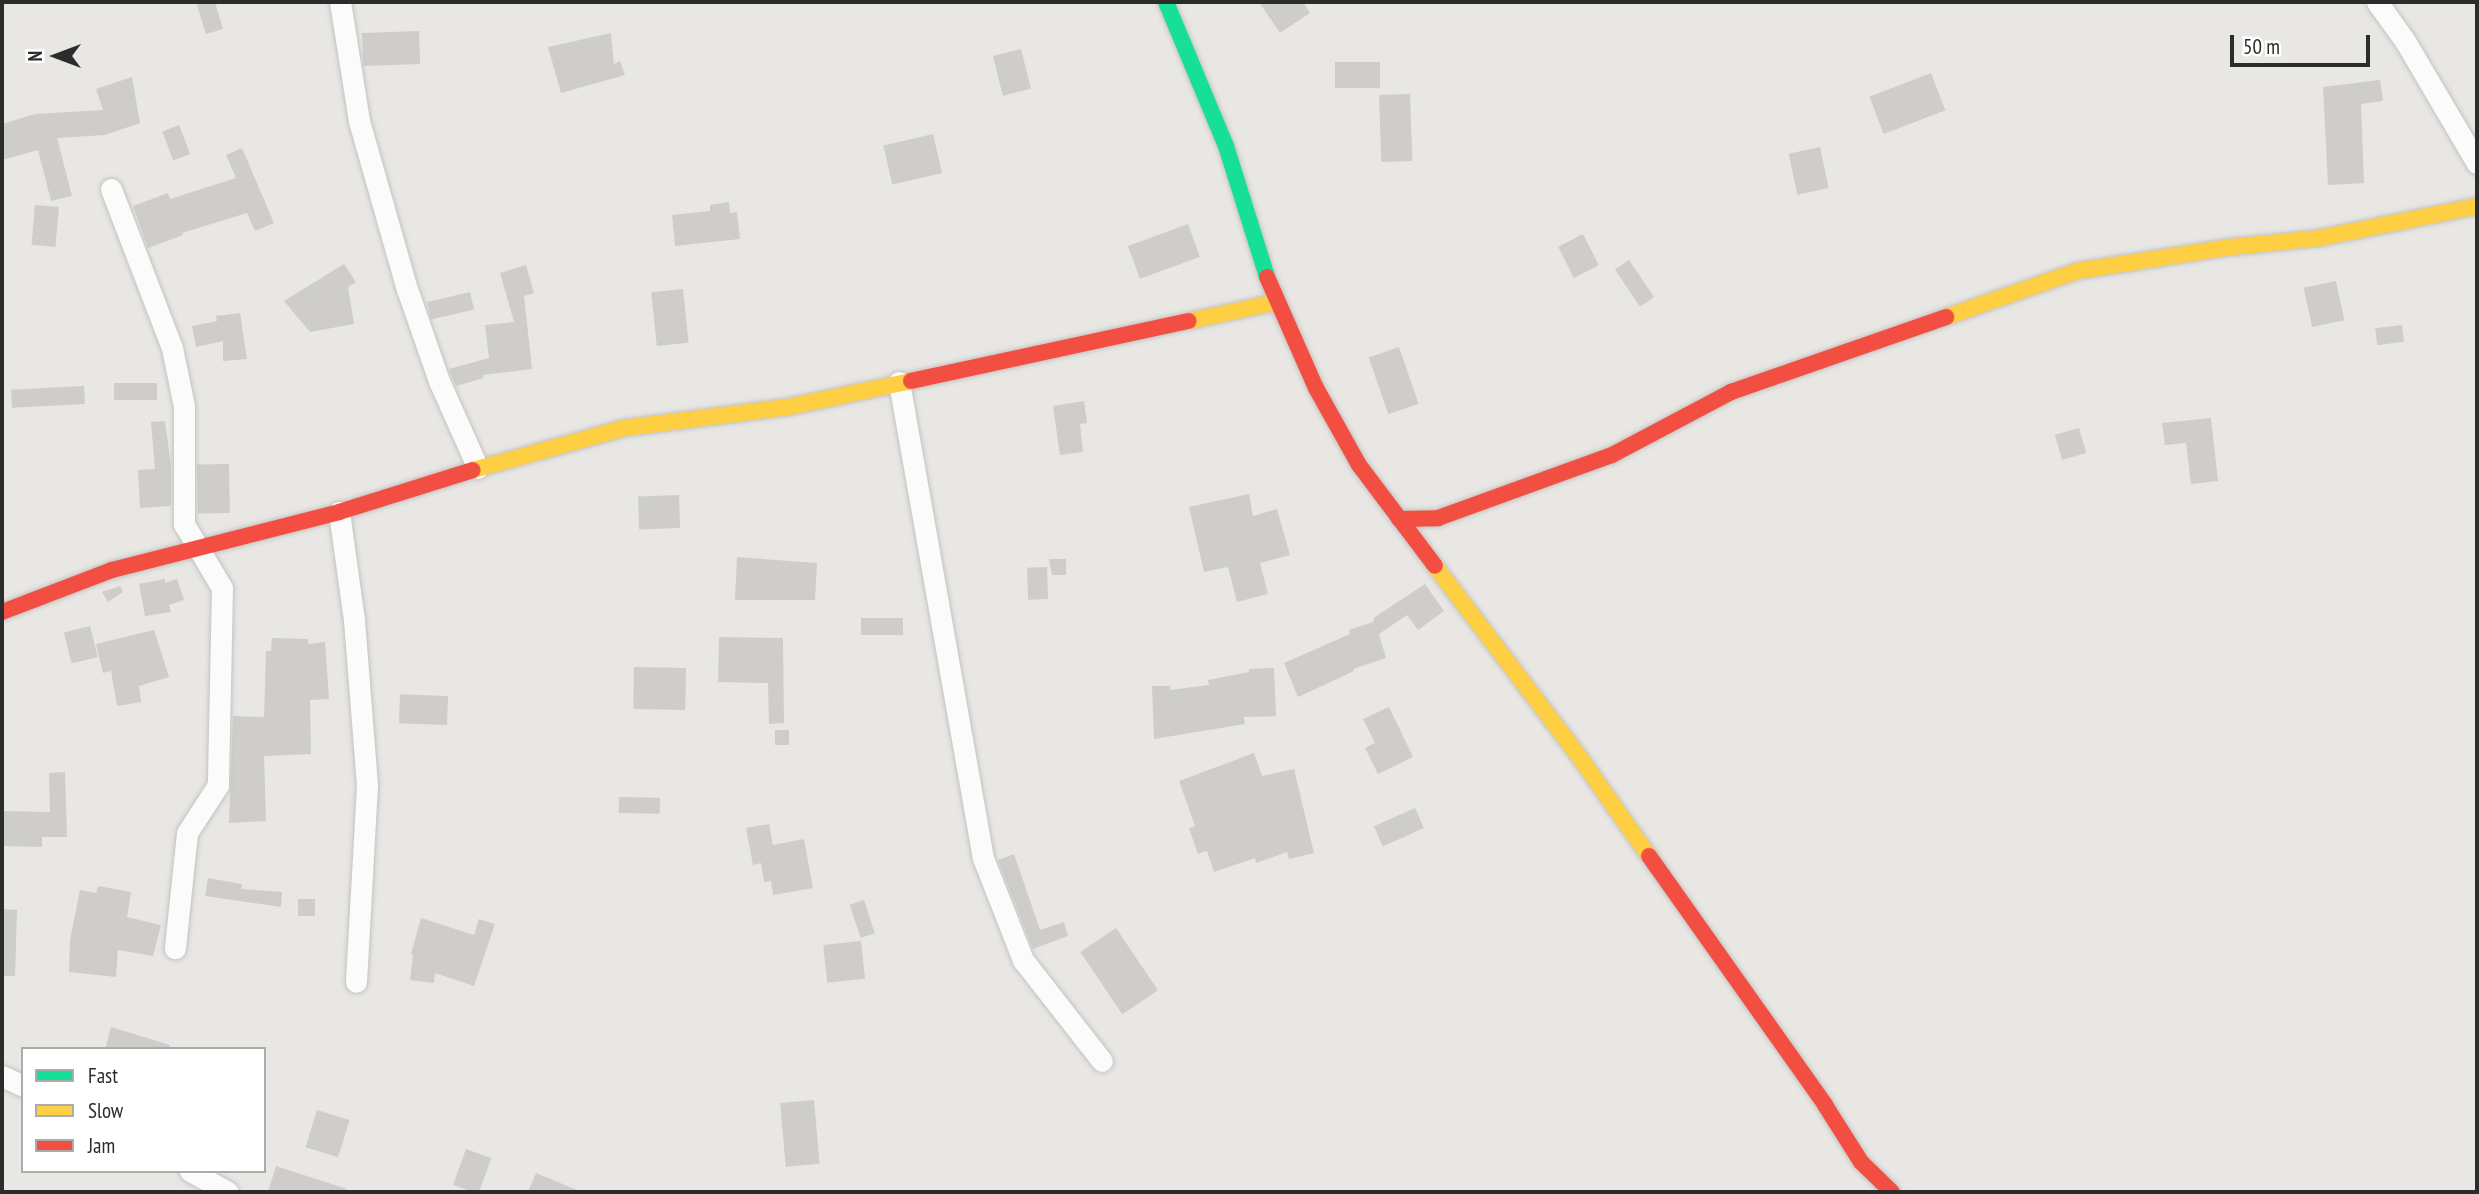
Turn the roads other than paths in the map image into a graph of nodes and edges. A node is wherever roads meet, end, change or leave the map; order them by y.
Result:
1 (340, 2) edge
2 (1166, 2) edge
3 (2377, 2) edge
4 (2477, 163) edge
5 (111, 189) dead end
6 (2477, 206) edge
7 (1277, 302) junction
8 (899, 382) junction
9 (478, 468) junction
10 (339, 512) junction
11 (1399, 519) junction
12 (198, 546) junction
13 (2, 612) edge
14 (175, 948) dead end
15 (356, 982) dead end
16 (1102, 1061) dead end
17 (2, 1076) edge
18 (21, 1085) edge
19 (194, 1173) edge
20 (228, 1192) edge
21 (1892, 1192) edge

1 - 9 street
2 - 7 street
3 - 4 street
5 - 12 street
6 - 11 street
7 - 8 street
7 - 11 street
8 - 9 street
8 - 16 street
9 - 10 street
10 - 12 street
10 - 15 street
11 - 21 street
12 - 13 street
12 - 14 street
17 - 18 street
19 - 20 street

